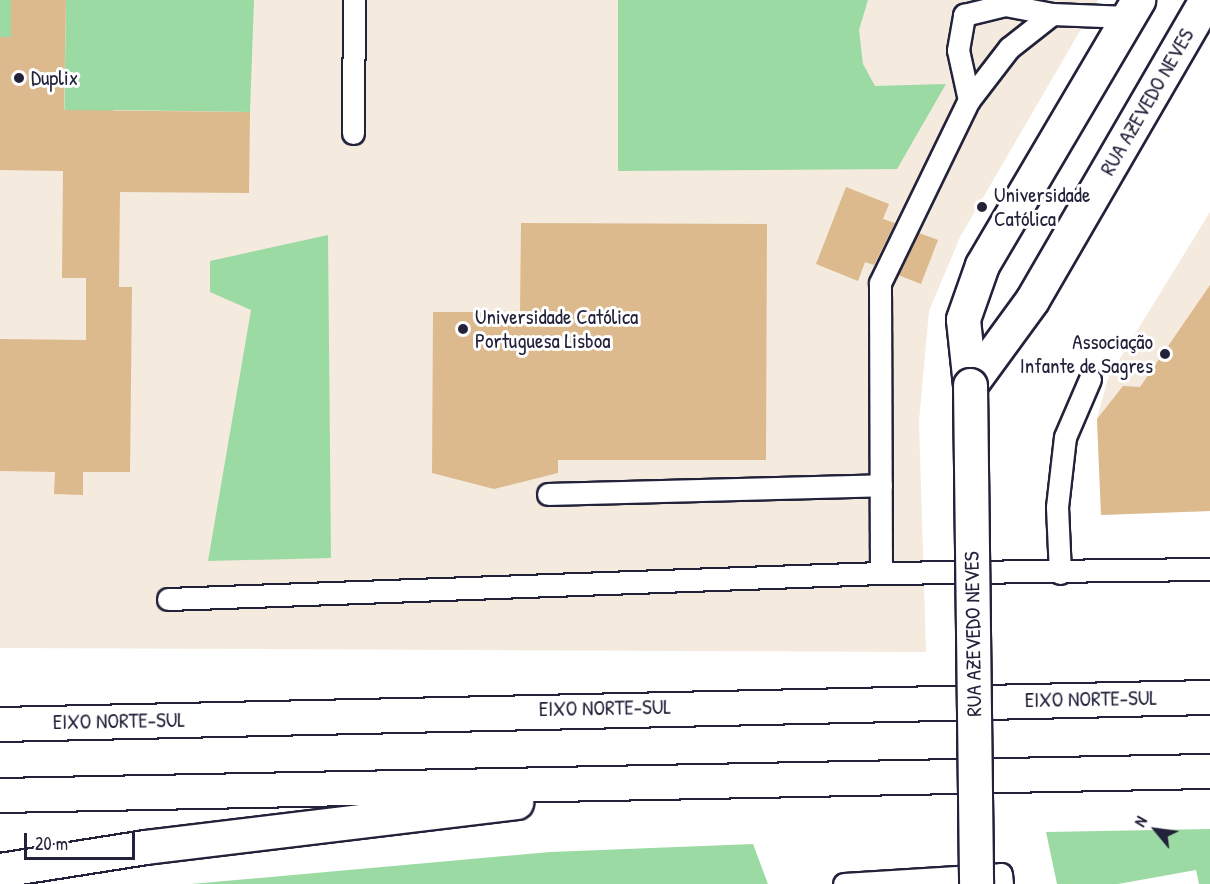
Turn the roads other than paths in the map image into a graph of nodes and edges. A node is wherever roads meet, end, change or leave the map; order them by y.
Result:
1 (354, 0) edge
2 (1206, 0) edge
3 (1133, 8) edge
4 (1052, 14) junction
5 (969, 100) junction
6 (353, 133) dead end
7 (1090, 379) dead end
8 (970, 385) junction
9 (881, 484) junction
10 (548, 494) dead end
11 (1210, 569) edge
12 (881, 573) junction
13 (1060, 573) junction
14 (168, 599) dead end
15 (1210, 697) edge
16 (0, 724) edge
17 (1210, 771) edge
18 (706, 779) junction
19 (0, 795) edge
20 (0, 870) edge
21 (844, 884) edge
22 (976, 884) edge
23 (1002, 884) edge

1 - 6 lane
2 - 8 main road, RUA AZEVEDO NEVES
3 - 4 lane
3 - 8 main road, RUA AZEVEDO NEVES
4 - 5 lane
4 - 5 lane
5 - 9 lane
7 - 13 lane
8 - 22 main road, RUA AZEVEDO NEVES, bridge
9 - 10 lane
9 - 12 lane
11 - 13 lane
12 - 13 lane
12 - 14 lane
15 - 16 main road, EIXO NORTE-SUL
17 - 18 main road
18 - 19 main road
18 - 20 main road
21 - 23 lane

